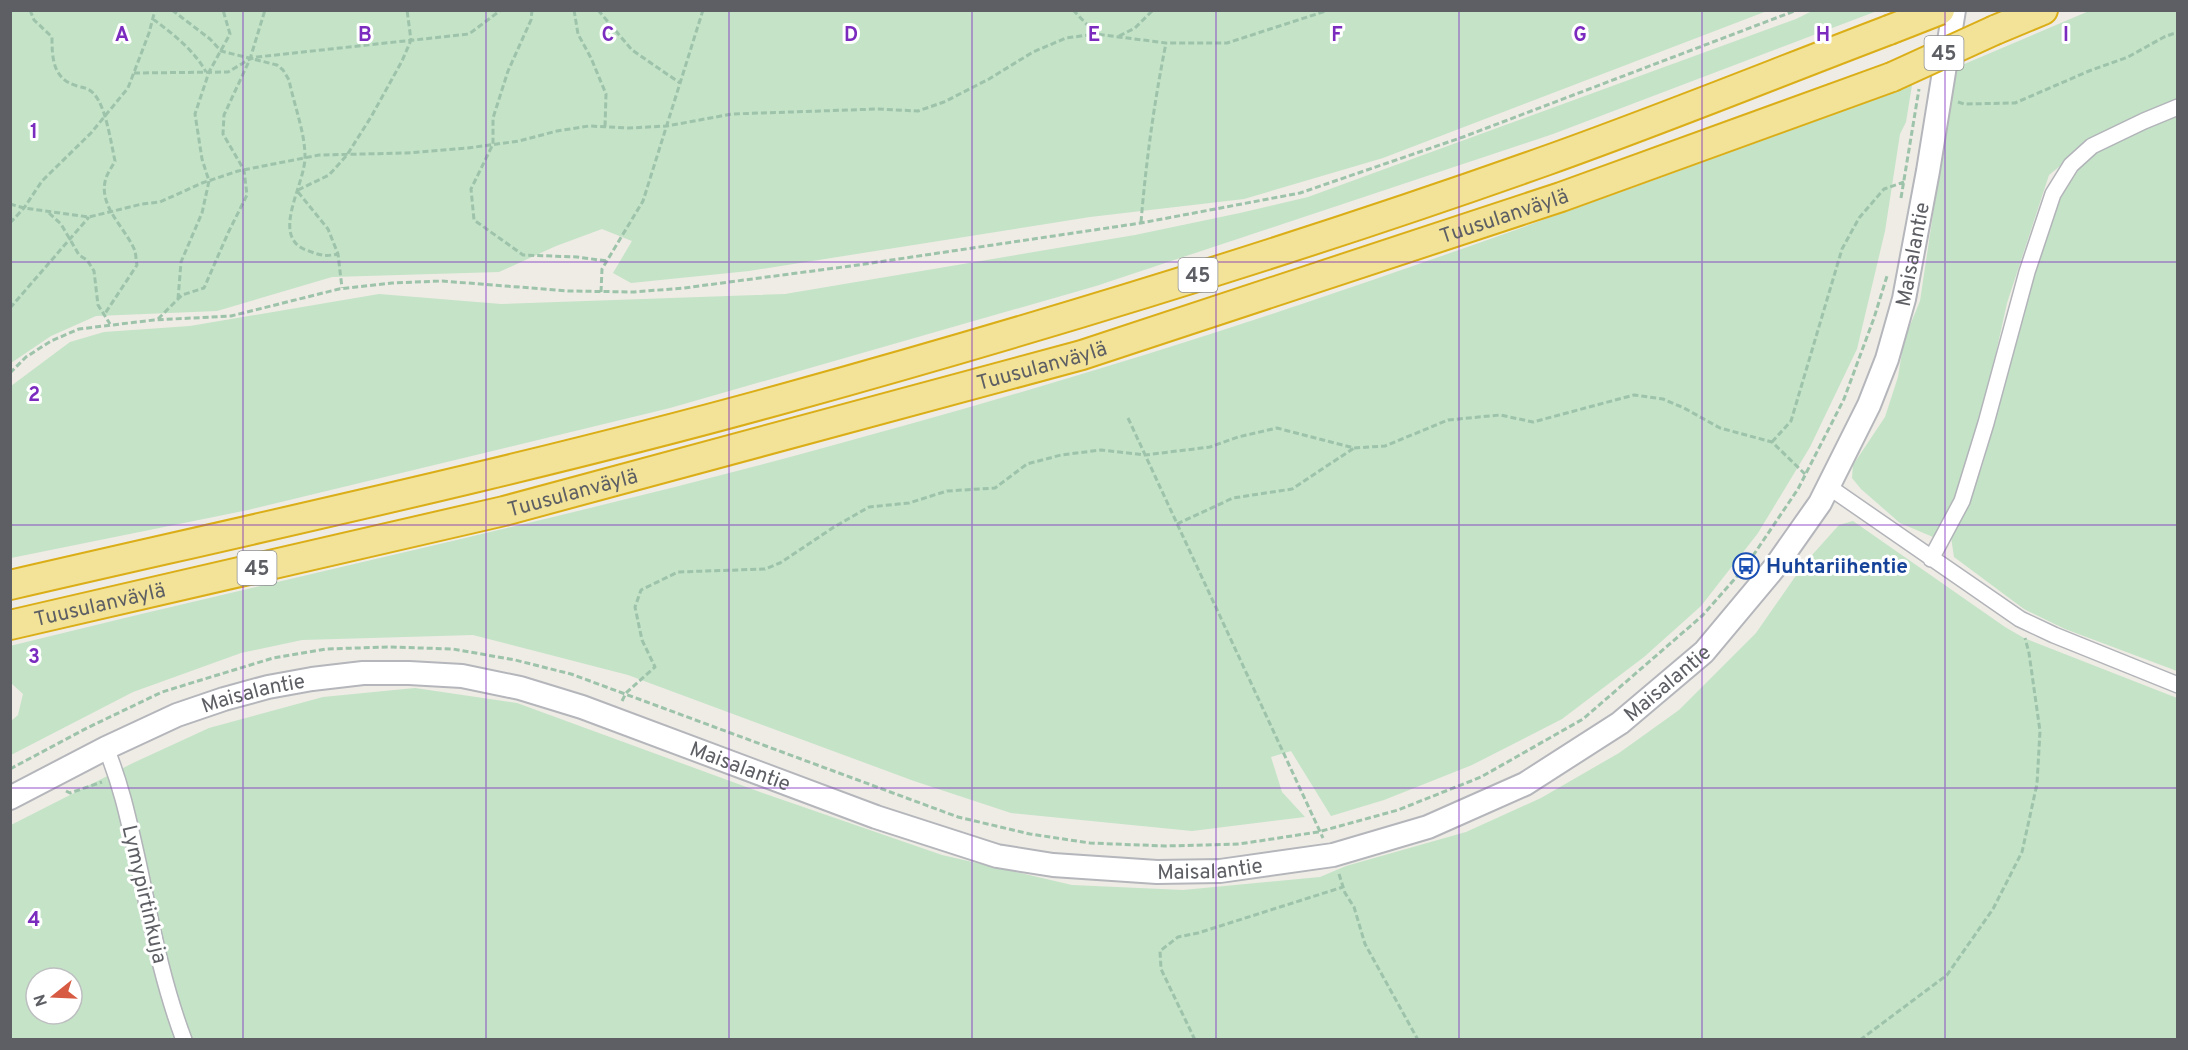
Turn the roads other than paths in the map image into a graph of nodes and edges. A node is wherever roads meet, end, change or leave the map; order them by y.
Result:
1 (1940, 10) edge
2 (1954, 10) edge
3 (2043, 10) edge
4 (2178, 107) edge
5 (1828, 487) junction
6 (1931, 559) junction
7 (10, 585) edge
8 (10, 625) edge
9 (2178, 685) edge
10 (106, 748) junction
11 (10, 798) edge
12 (184, 1040) edge

1 - 7 highway, Tuusulanväylä / 45, bridge
2 - 5 main road, Maisalantie
3 - 8 highway, Tuusulanväylä / 45, bridge
4 - 6 street
5 - 6 street
5 - 10 main road, Maisalantie
6 - 9 street
10 - 11 main road, Maisalantie
10 - 12 street, Lymypirtinkuja

